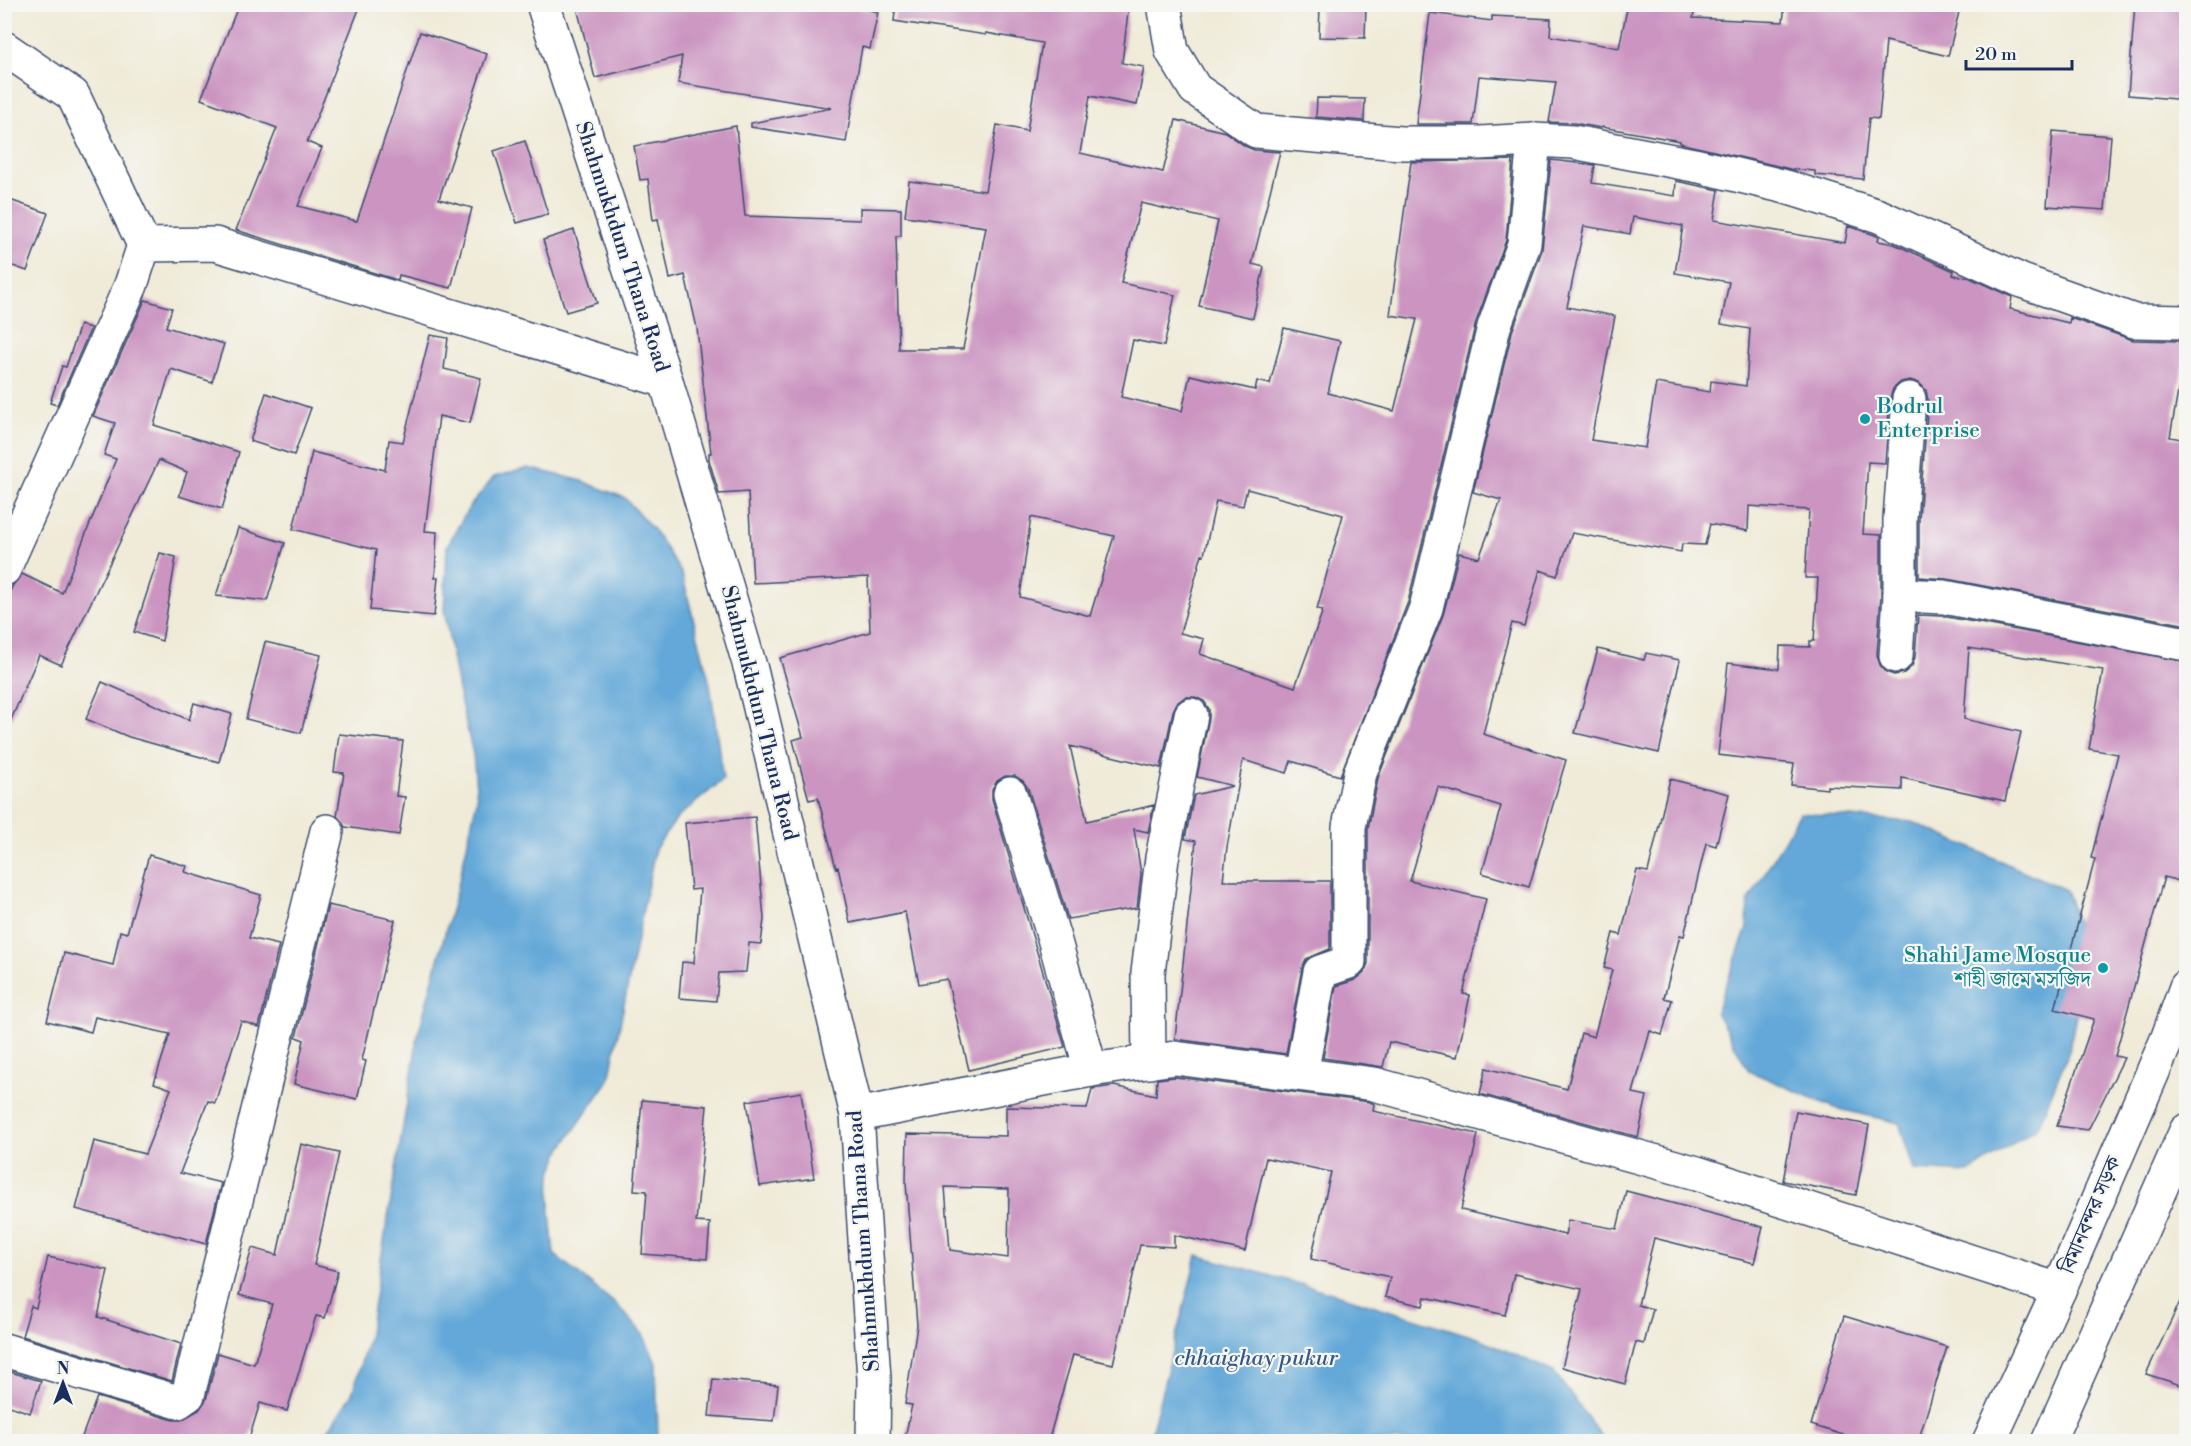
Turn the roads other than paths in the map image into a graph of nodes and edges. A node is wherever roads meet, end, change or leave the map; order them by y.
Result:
1 (543, 4) edge
2 (1164, 4) edge
3 (4, 48) edge
4 (1534, 140) junction
5 (144, 245) junction
6 (2187, 322) edge
7 (666, 381) junction
8 (1909, 399) dead end
9 (4, 569) edge
10 (1900, 596) junction
11 (2187, 644) edge
12 (1896, 656) dead end
13 (1191, 715) dead end
14 (1010, 794) dead end
15 (327, 831) dead end
16 (2187, 987) edge
17 (1149, 1062) junction
18 (1091, 1070) junction
19 (1301, 1074) junction
20 (857, 1115) junction
21 (2187, 1131) edge
22 (2059, 1290) junction
23 (4, 1350) edge
24 (873, 1442) edge
25 (1989, 1442) edge
26 (2048, 1442) edge

1 - 7 street, Shahmukhdum Thana Road
2 - 4 street
3 - 5 street
4 - 6 street
4 - 19 street
5 - 7 street
5 - 9 street
7 - 20 street, Shahmukhdum Thana Road
8 - 10 street
10 - 11 street
10 - 12 street
13 - 17 street
14 - 18 street
15 - 23 street
16 - 22 street, বিমানবন্দর সড়ক
17 - 18 street
17 - 19 street
18 - 20 street
19 - 22 street
20 - 24 street, Shahmukhdum Thana Road
21 - 26 street
22 - 25 street, বিমানবন্দর সড়ক

